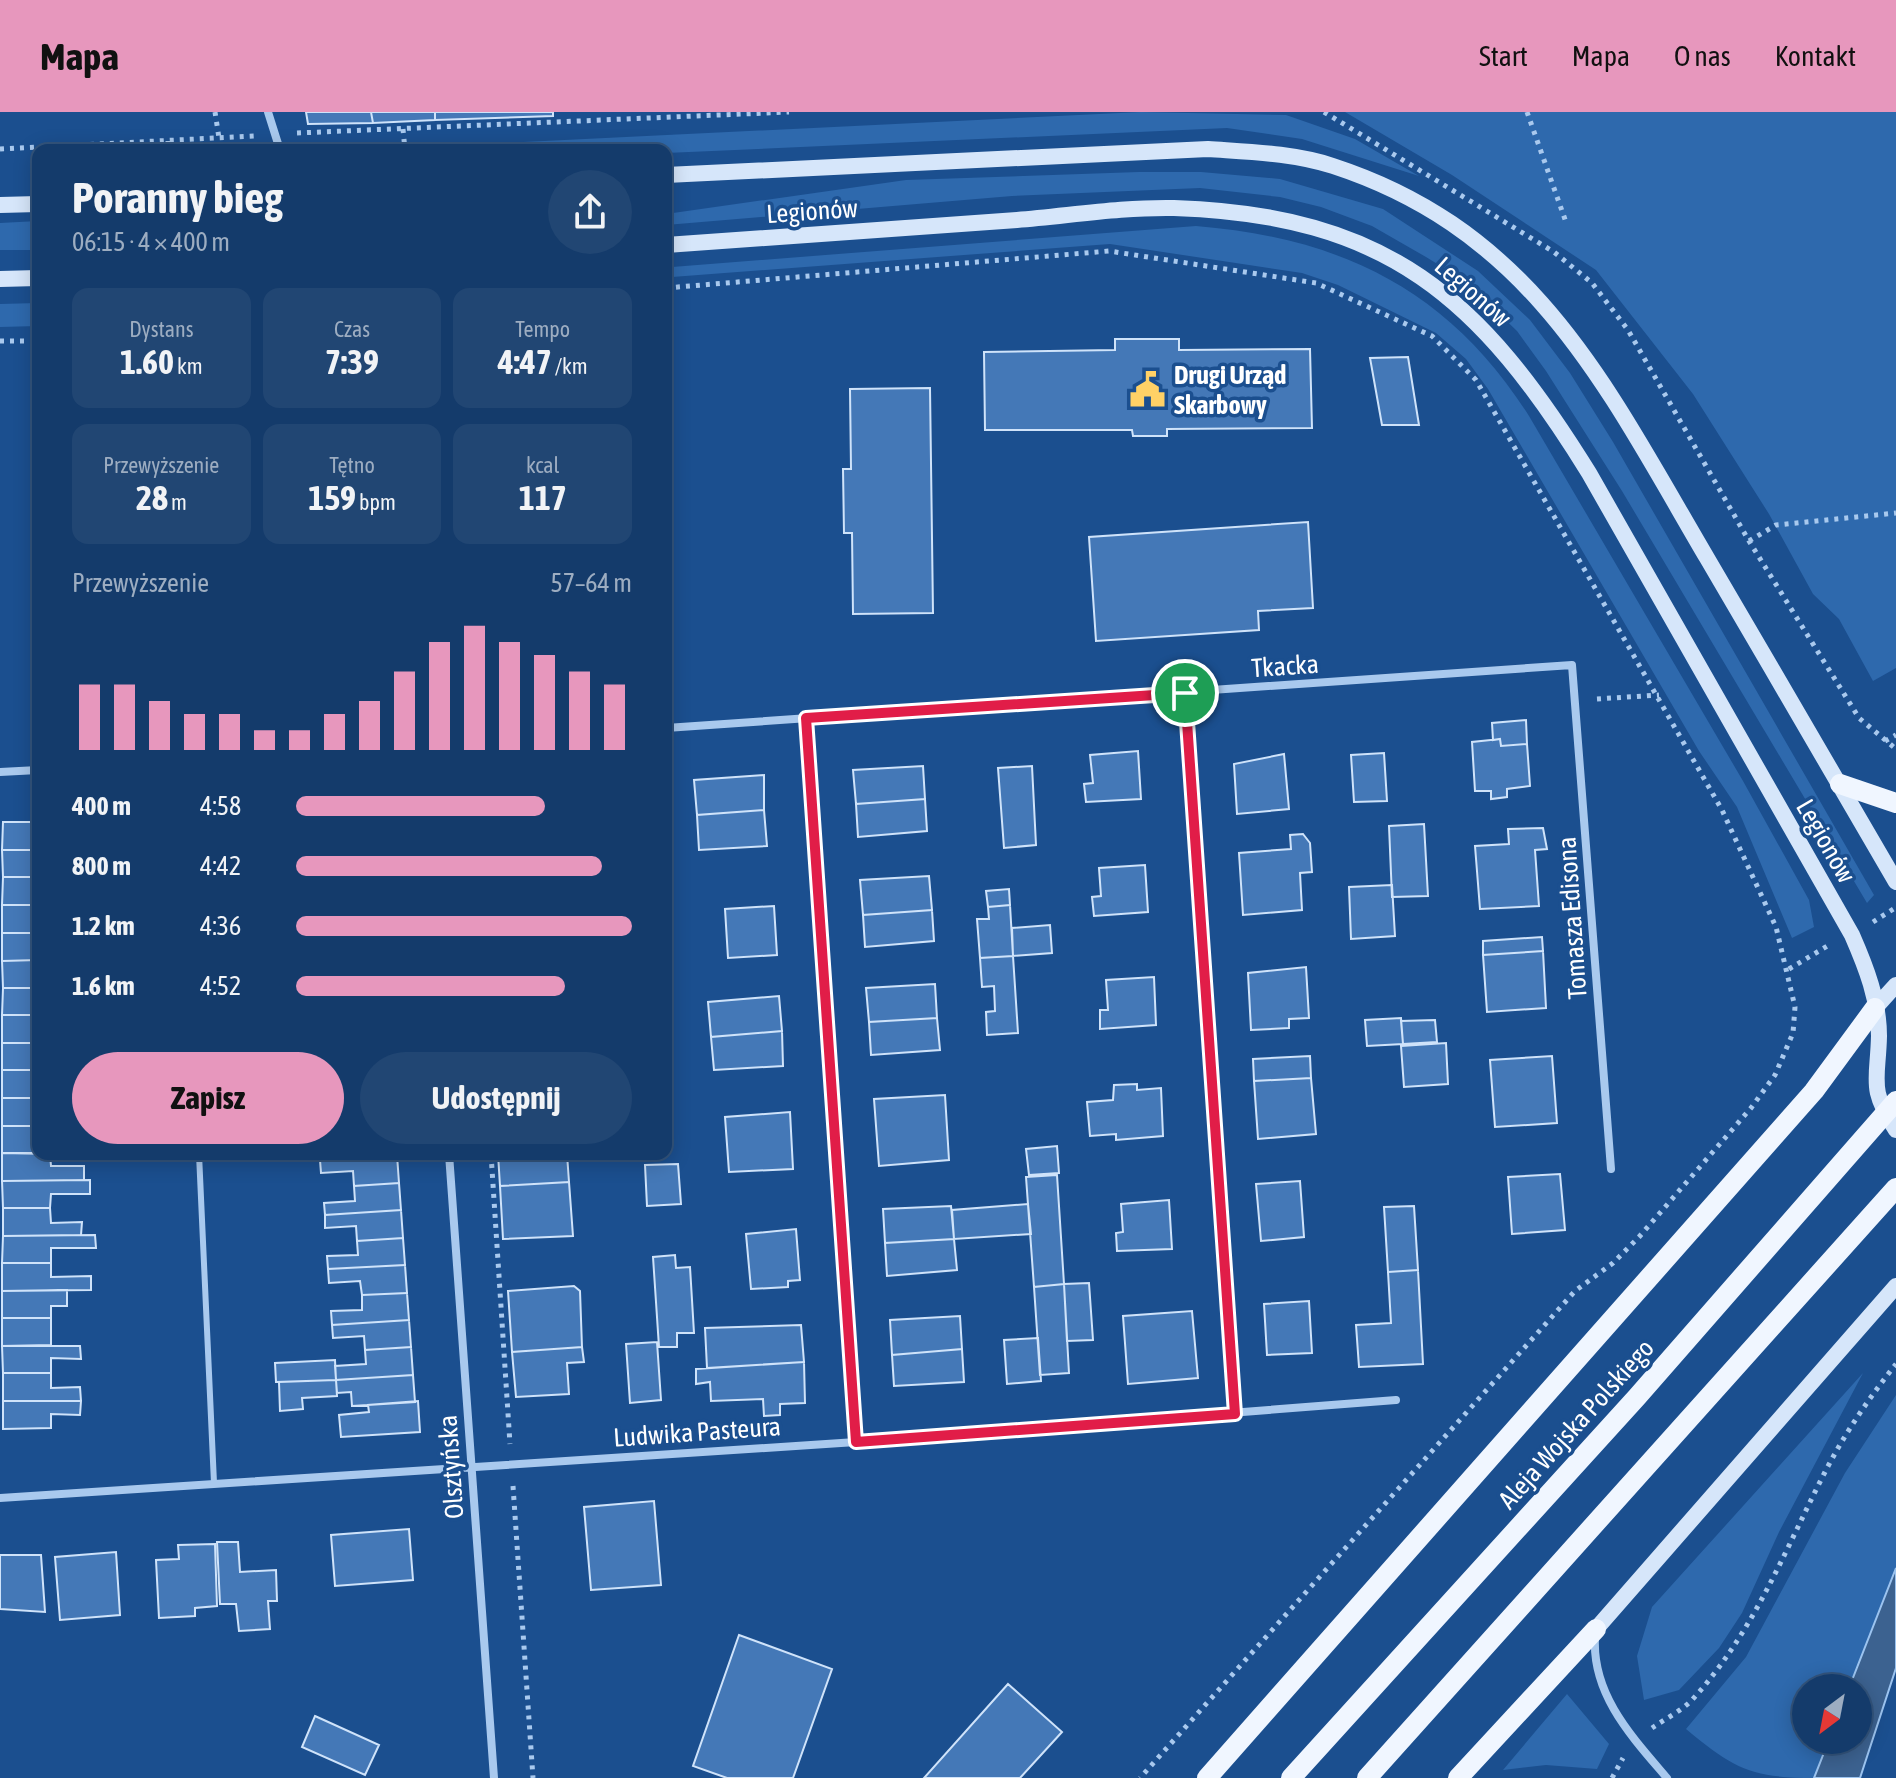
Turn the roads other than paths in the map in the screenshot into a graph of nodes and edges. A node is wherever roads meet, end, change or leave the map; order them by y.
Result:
1 (268, 112) edge
2 (278, 144) edge
3 (672, 175) edge
4 (32, 204) edge
5 (0, 205) edge
6 (672, 245) edge
7 (32, 278) edge
8 (0, 279) edge
9 (1572, 665) joint
10 (1185, 693) junction
11 (806, 718) junction
12 (672, 728) edge
13 (32, 770) edge
14 (0, 772) edge
15 (1840, 784) junction
16 (1896, 803) edge
17 (1896, 882) edge
18 (1896, 985) edge
19 (1875, 1008) junction
20 (1896, 1101) edge
21 (1896, 1130) edge
22 (199, 1160) edge
23 (449, 1160) edge
24 (1611, 1169) dead end
25 (1889, 1195) edge
26 (1896, 1286) edge
27 (1396, 1400) dead end
28 (1235, 1414) junction
29 (856, 1442) junction
30 (471, 1466) junction
31 (214, 1483) junction
32 (0, 1498) edge
33 (1596, 1629) junction
34 (494, 1778) edge
35 (1207, 1778) edge
36 (1291, 1778) edge
37 (1367, 1778) edge
38 (1458, 1778) edge
39 (1667, 1778) edge

1 - 2 street
3 - 15 street, Legionów
4 - 5 street
6 - 19 street, Legionów
7 - 8 street
9 - 10 street, Tkacka
9 - 24 street, Tomasza Edisona
10 - 11 street, Tkacka
10 - 28 street
11 - 12 street, Tkacka
11 - 29 street
13 - 14 street
15 - 16 main road
15 - 17 street, Legionów
18 - 19 street
19 - 21 street, Legionów
19 - 35 main road
20 - 36 main road, Aleja Wojska Polskiego
22 - 31 lane
23 - 30 street, Olsztyńska
25 - 37 main road
26 - 33 street
27 - 28 street, Ludwika Pasteura
28 - 29 street, Ludwika Pasteura
29 - 30 street, Ludwika Pasteura
30 - 31 street, Ludwika Pasteura
30 - 34 street, Olsztyńska
31 - 32 street, Ludwika Pasteura
33 - 38 main road
33 - 39 street

